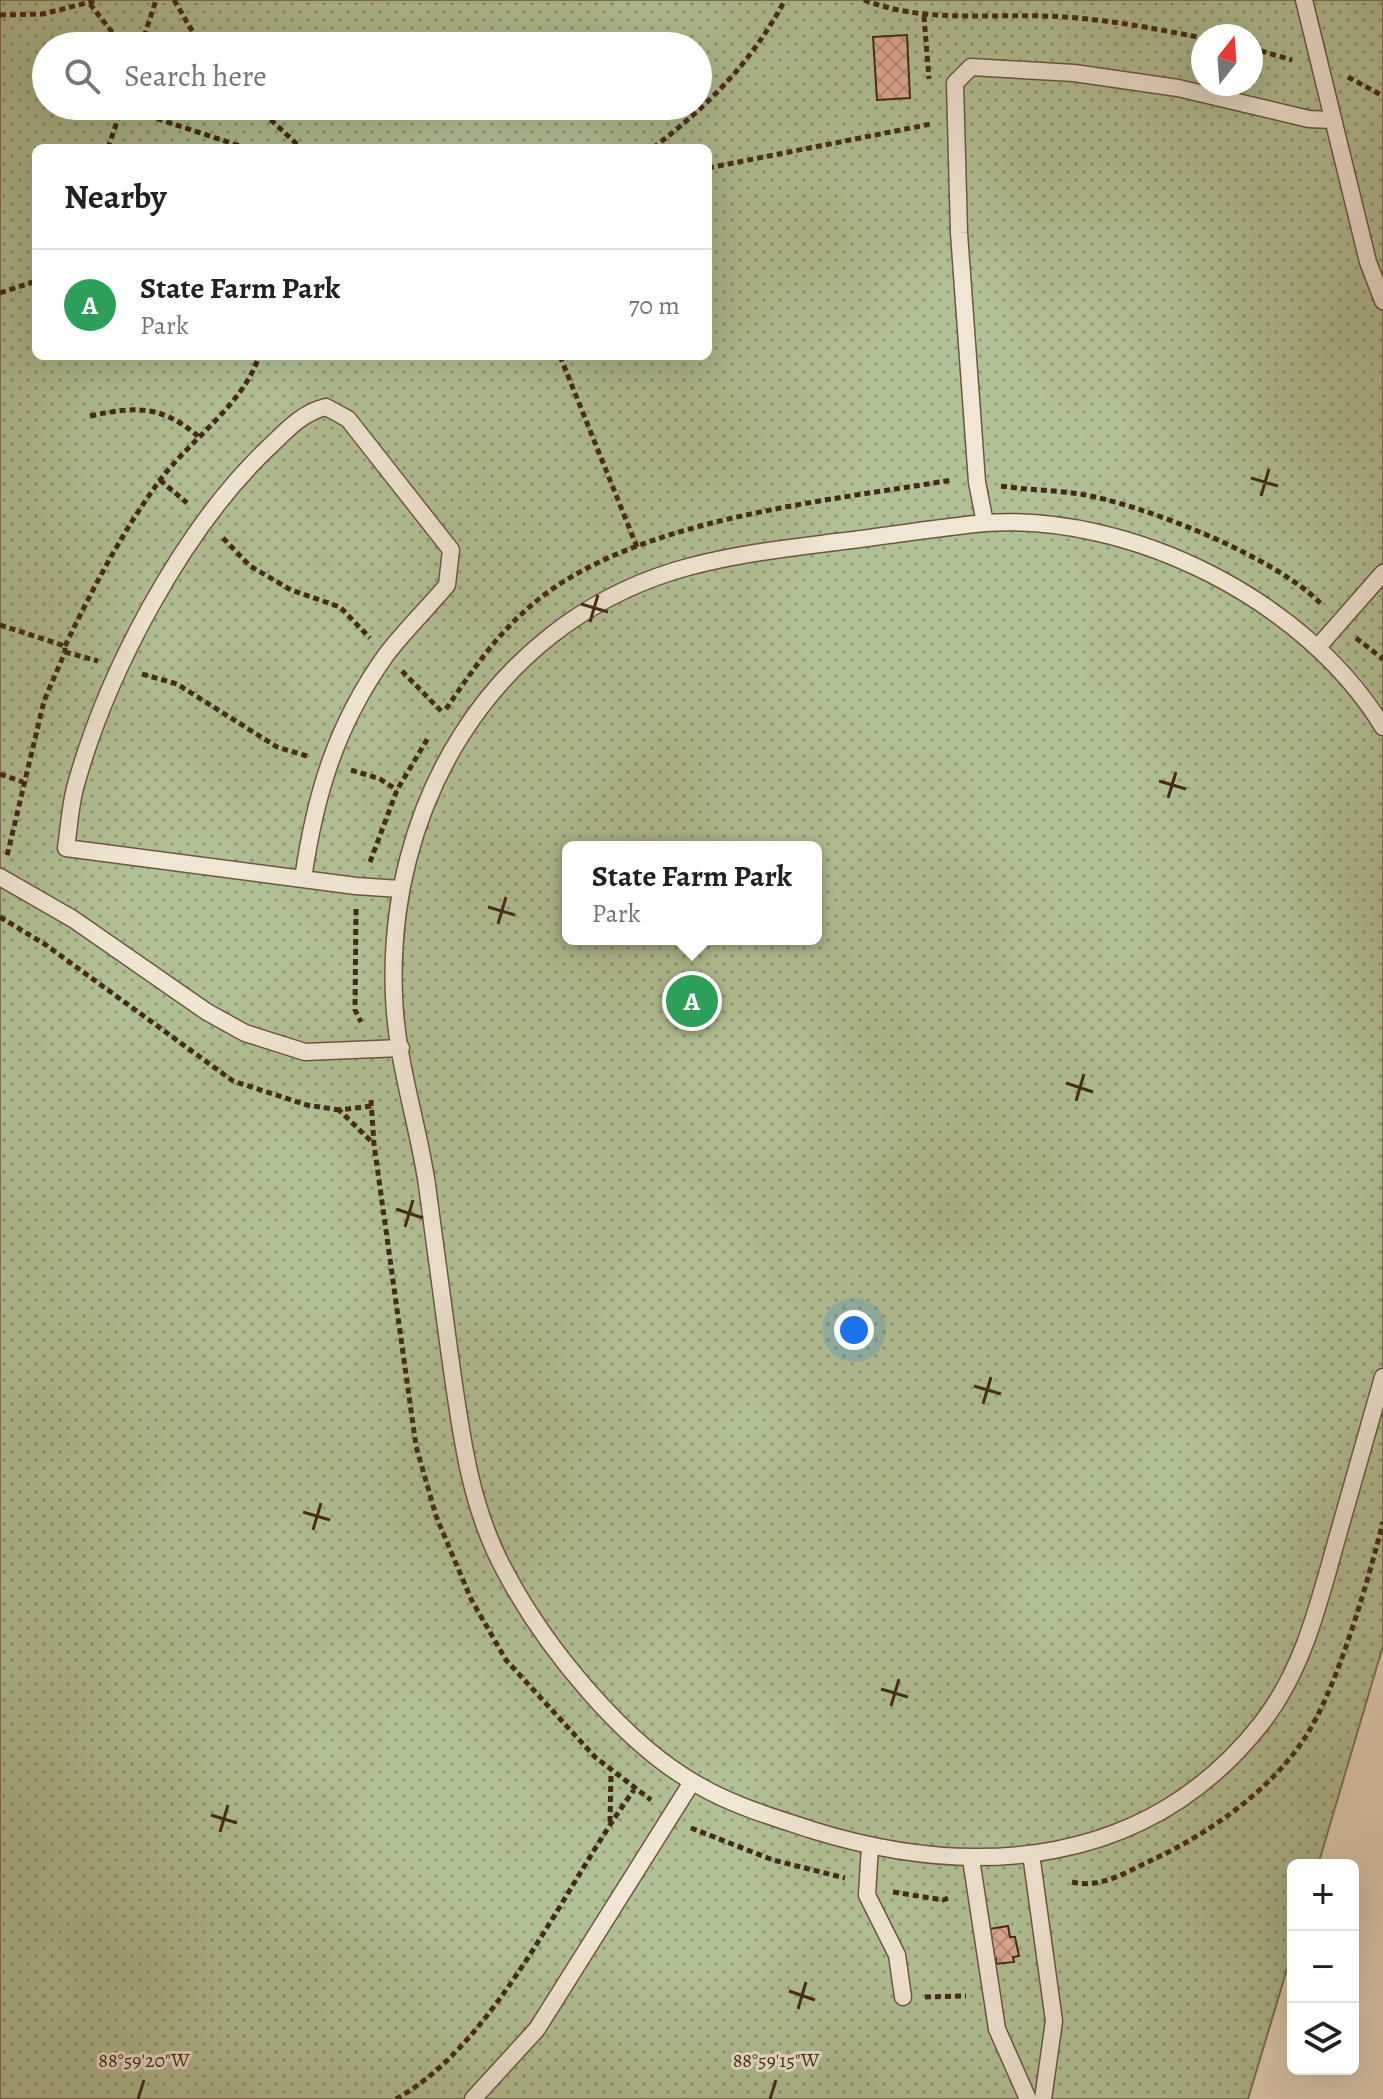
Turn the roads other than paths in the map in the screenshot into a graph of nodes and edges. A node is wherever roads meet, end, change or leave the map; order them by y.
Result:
1 (1304, 0) edge
2 (1332, 120) junction
3 (1383, 301) edge
4 (985, 523) junction
5 (1383, 573) edge
6 (1318, 647) junction
7 (1383, 727) edge
8 (0, 877) edge
9 (303, 879) junction
10 (400, 889) junction
11 (401, 1048) junction
12 (1383, 1377) edge
13 (692, 1782) junction
14 (870, 1846) junction
15 (1031, 1854) junction
16 (971, 1859) junction
17 (903, 1997) road end
18 (473, 2099) edge
19 (1028, 2099) edge
20 (1043, 2099) edge

1 - 2 lane
2 - 3 lane
2 - 4 lane
4 - 6 lane
4 - 10 lane
5 - 6 lane
6 - 7 lane
8 - 11 lane
9 - 9 lane
9 - 10 lane
10 - 11 lane
11 - 13 lane
12 - 15 lane
13 - 14 lane
13 - 18 lane
14 - 16 lane
14 - 17 lane
15 - 16 lane
15 - 20 lane
16 - 19 lane

